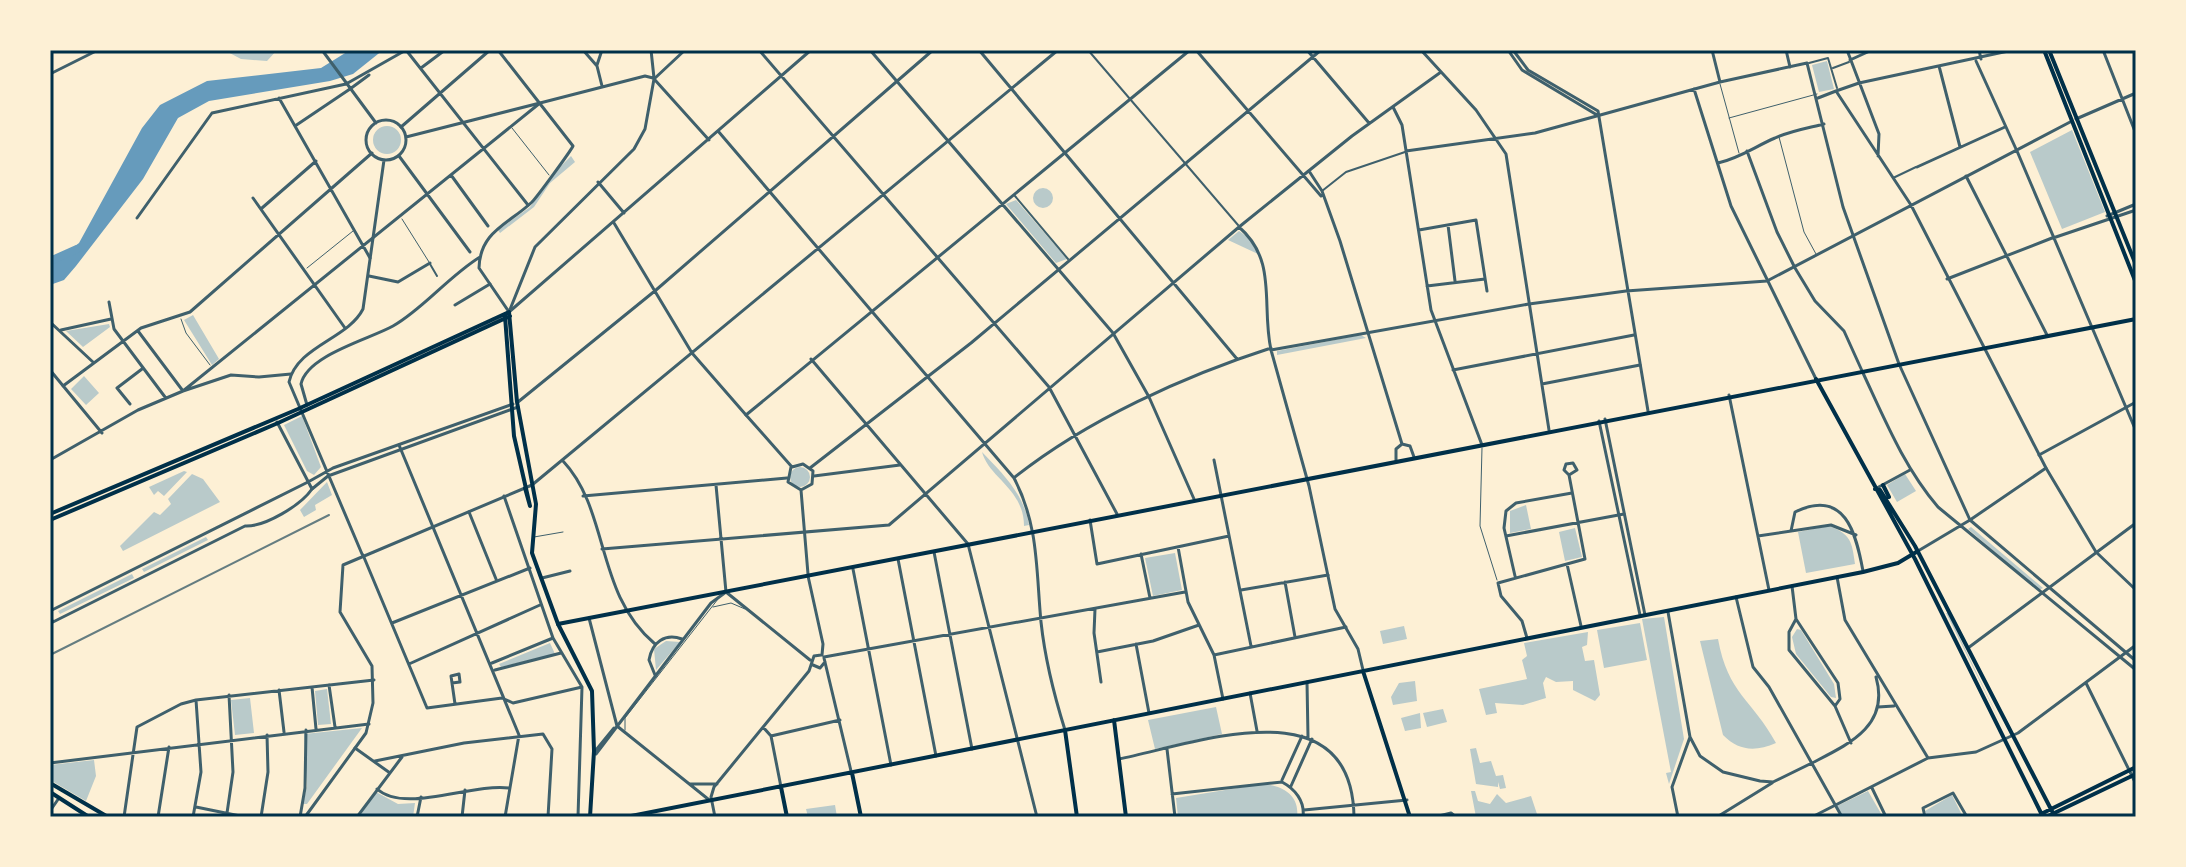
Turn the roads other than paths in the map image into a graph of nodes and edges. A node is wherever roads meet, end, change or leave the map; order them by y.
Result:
1 (98, 50) edge
2 (322, 50) edge
3 (406, 50) edge
4 (445, 50) edge
5 (490, 50) edge
6 (498, 50) edge
7 (583, 50) edge
8 (602, 50) edge
9 (651, 50) edge
10 (685, 50) edge
11 (759, 50) edge
12 (811, 50) edge
13 (870, 50) edge
14 (933, 50) edge
15 (979, 50) edge
16 (1058, 50) edge
17 (1088, 50) edge
18 (1190, 50) edge
19 (1196, 50) edge
20 (1307, 50) edge
21 (1321, 50) edge
22 (1421, 50) edge
23 (1510, 50) edge
24 (1712, 50) edge
25 (1786, 50) edge
26 (1847, 50) edge
27 (1872, 50) edge
28 (1979, 50) edge
29 (2013, 50) edge
30 (2046, 50) edge
31 (2103, 50) edge
32 (1313, 57) junction
33 (1979, 60) junction
34 (1850, 61) junction
35 (1807, 63) junction
36 (597, 66) junction
37 (1939, 66) junction
38 (1790, 67) junction
39 (421, 68) junction
40 (1832, 68) junction
41 (372, 72) junction
42 (1441, 72) junction
43 (50, 74) edge
44 (781, 76) junction
45 (654, 79) junction
46 (1720, 82) junction
47 (896, 83) junction
48 (1859, 83) junction
49 (346, 84) junction
50 (602, 86) junction
51 (350, 89) junction
52 (1694, 89) junction
53 (1011, 90) junction
54 (1836, 90) junction
55 (441, 93) junction
56 (2136, 93) edge
57 (1818, 96) junction
58 (279, 98) junction
59 (2122, 99) junction
60 (1130, 100) junction
61 (540, 103) junction
62 (1393, 107) junction
63 (1248, 110) junction
64 (1598, 116) junction
65 (1729, 118) junction
66 (2074, 120) junction
67 (464, 121) junction
68 (376, 123) junction
69 (1369, 123) junction
70 (1824, 124) junction
71 (295, 126) junction
72 (401, 127) junction
73 (2006, 127) junction
74 (512, 128) junction
75 (718, 131) junction
76 (2136, 134) edge
77 (1779, 136) junction
78 (406, 137) junction
79 (834, 137) junction
80 (1496, 138) junction
81 (709, 140) junction
82 (948, 142) junction
83 (1960, 147) junction
84 (485, 149) junction
85 (2016, 149) junction
86 (1406, 151) junction
87 (1747, 151) junction
88 (372, 153) junction
89 (1065, 154) junction
90 (399, 156) junction
91 (1878, 156) junction
92 (1741, 158) junction
93 (384, 160) junction
94 (316, 161) junction
95 (1185, 163) junction
96 (1718, 163) junction
97 (1917, 167) joint
98 (1309, 171) junction
99 (451, 175) junction
100 (549, 175) junction
101 (1303, 176) junction
102 (1966, 176) junction
103 (1893, 178) junction
104 (598, 182) junction
105 (332, 189) junction
106 (770, 191) junction
107 (1322, 191) junction
108 (428, 195) junction
109 (884, 196) junction
110 (1015, 196) junction
111 (253, 198) dead end
112 (1324, 198) junction
113 (2136, 204) edge
114 (528, 205) junction
115 (1002, 205) junction
116 (1911, 205) junction
117 (262, 208) junction
118 (2136, 210) edge
119 (624, 214) junction
120 (2111, 216) junction
121 (400, 217) junction
122 (137, 218) dead end
123 (1120, 220) junction
124 (614, 223) junction
125 (1448, 225) junction
126 (488, 226) dead end
127 (1239, 227) junction
128 (354, 230) junction
129 (1419, 230) junction
130 (280, 235) junction
131 (1855, 235) junction
132 (375, 238) junction
133 (2053, 238) junction
134 (363, 247) junction
135 (818, 250) junction
136 (470, 252) dead end
137 (2007, 255) junction
138 (1817, 256) junction
139 (480, 257) junction
140 (938, 259) junction
141 (1068, 259) junction
142 (371, 260) junction
143 (430, 263) junction
144 (2136, 265) edge
145 (1795, 268) junction
146 (1056, 269) junction
147 (305, 270) junction
148 (369, 276) junction
149 (437, 276) dead end
150 (1485, 279) junction
151 (1947, 279) junction
152 (1767, 281) junction
153 (1455, 283) junction
154 (2136, 283) edge
155 (490, 284) junction
156 (316, 285) junction
157 (1173, 285) junction
158 (1427, 286) junction
159 (656, 290) junction
160 (1487, 291) dead end
161 (1626, 291) junction
162 (501, 299) junction
163 (511, 300) junction
164 (109, 302) dead end
165 (1529, 304) junction
166 (455, 305) dead end
167 (871, 313) junction
168 (507, 315) junction
169 (180, 317) junction
170 (111, 319) junction
171 (1435, 319) junction
172 (2136, 319) edge
173 (50, 322) edge
174 (993, 324) junction
175 (2091, 327) junction
176 (345, 328) junction
177 (60, 331) junction
178 (138, 331) junction
179 (1369, 331) junction
180 (1113, 333) junction
181 (1634, 335) junction
182 (2047, 335) junction
183 (123, 342) junction
184 (1983, 347) junction
185 (1273, 349) junction
186 (692, 353) junction
187 (1536, 354) junction
188 (811, 359) junction
189 (1237, 359) junction
190 (94, 363) junction
191 (1899, 364) junction
192 (1640, 365) junction
193 (213, 368) junction
194 (142, 369) junction
195 (50, 370) edge
196 (1453, 370) junction
197 (1863, 373) junction
198 (291, 374) junction
199 (927, 379) junction
200 (1816, 379) junction
201 (1542, 384) junction
202 (63, 386) junction
203 (1049, 387) junction
204 (183, 391) junction
205 (1729, 395) junction
206 (165, 397) junction
207 (1149, 397) junction
208 (2136, 402) edge
209 (130, 404) dead end
210 (516, 404) junction
211 (307, 407) junction
212 (2126, 408) junction
213 (1648, 411) junction
214 (746, 415) junction
215 (1602, 420) junction
216 (277, 421) junction
217 (867, 425) junction
218 (1549, 430) junction
219 (2136, 431) edge
220 (102, 433) junction
221 (1077, 437) junction
222 (984, 444) junction
223 (1402, 444) junction
224 (399, 445) junction
225 (1482, 445) junction
226 (402, 451) junction
227 (2039, 455) junction
228 (1414, 457) junction
229 (50, 460) edge
230 (1214, 460) dead end
231 (1396, 460) junction
232 (563, 461) junction
233 (900, 465) junction
234 (792, 467) junction
235 (810, 468) junction
236 (2046, 468) junction
237 (1910, 470) junction
238 (328, 474) junction
239 (1569, 475) dead end
240 (814, 476) junction
241 (787, 478) junction
242 (1014, 478) junction
243 (1306, 478) junction
244 (308, 482) junction
245 (532, 485) junction
246 (716, 485) junction
247 (1883, 485) junction
248 (525, 488) junction
249 (312, 489) junction
250 (1875, 489) junction
251 (801, 490) junction
252 (1572, 493) junction
253 (926, 494) junction
254 (1221, 495) junction
255 (504, 496) junction
256 (582, 496) junction
257 (1194, 499) junction
258 (530, 506) junction
259 (1893, 506) junction
260 (469, 512) junction
261 (1117, 514) junction
262 (1624, 514) junction
263 (244, 515) junction
264 (1617, 515) junction
265 (50, 517) edge
266 (535, 519) junction
267 (1090, 520) junction
268 (1970, 520) junction
269 (1578, 523) junction
270 (2136, 523) edge
271 (250, 526) junction
272 (1961, 526) junction
273 (433, 527) junction
274 (210, 531) junction
275 (1791, 531) junction
276 (563, 532) dead end
277 (1035, 532) junction
278 (805, 533) junction
279 (1856, 535) junction
280 (1229, 536) junction
281 (1506, 536) junction
282 (1758, 536) junction
283 (532, 537) junction
284 (720, 540) junction
285 (215, 541) junction
286 (968, 544) junction
287 (1178, 547) junction
288 (602, 549) junction
289 (1918, 551) junction
290 (934, 552) junction
291 (2096, 552) junction
292 (1141, 554) junction
293 (363, 555) junction
294 (1912, 555) junction
295 (898, 559) junction
296 (1567, 564) junction
297 (853, 567) junction
298 (530, 568) junction
299 (135, 569) junction
300 (570, 571) dead end
301 (1863, 572) junction
302 (1328, 575) junction
303 (808, 576) junction
304 (1837, 577) junction
305 (140, 578) junction
306 (542, 578) junction
307 (1515, 578) junction
308 (497, 580) junction
309 (1285, 582) junction
310 (1498, 583) junction
311 (1636, 583) junction
312 (1792, 586) junction
313 (1240, 590) junction
314 (1769, 590) junction
315 (2049, 590) junction
316 (2136, 590) edge
317 (1185, 592) junction
318 (726, 593) junction
319 (2044, 594) junction
320 (463, 595) junction
321 (1736, 597) junction
322 (1150, 599) junction
323 (1943, 600) junction
324 (1937, 602) junction
325 (540, 605) junction
326 (710, 608) junction
327 (1095, 609) junction
328 (747, 610) junction
329 (50, 611) edge
330 (626, 611) junction
331 (1668, 611) junction
332 (1949, 611) junction
333 (1942, 613) junction
334 (1643, 615) junction
335 (589, 618) junction
336 (1796, 619) junction
337 (51, 620) edge
338 (1041, 620) junction
339 (392, 623) junction
340 (558, 624) junction
341 (1199, 625) junction
342 (1346, 627) junction
343 (1581, 627) junction
344 (989, 629) junction
345 (2098, 630) junction
346 (477, 633) junction
347 (949, 635) junction
348 (2093, 635) junction
349 (1296, 637) junction
350 (553, 638) junction
351 (1527, 638) junction
352 (683, 639) junction
353 (912, 641) junction
354 (655, 644) junction
355 (1136, 644) junction
356 (2136, 645) edge
357 (1251, 646) junction
358 (866, 648) junction
359 (1968, 648) junction
360 (1097, 652) junction
361 (563, 653) junction
362 (2126, 653) junction
363 (1214, 655) junction
364 (2120, 657) junction
365 (823, 658) junction
366 (2136, 661) edge
367 (492, 663) junction
368 (812, 663) junction
369 (409, 664) junction
370 (495, 670) junction
371 (2136, 670) edge
372 (1363, 671) junction
373 (1875, 673) junction
374 (655, 675) junction
375 (374, 680) junction
376 (1101, 682) dead end
377 (1307, 682) junction
378 (2086, 682) junction
379 (452, 683) dead end
380 (329, 685) junction
381 (604, 685) junction
382 (312, 687) junction
383 (582, 687) junction
384 (592, 688) junction
385 (279, 690) junction
386 (1250, 693) junction
387 (229, 695) junction
388 (1223, 699) junction
389 (196, 700) junction
390 (508, 701) junction
391 (455, 704) junction
392 (1835, 706) junction
393 (1896, 706) junction
394 (1878, 707) junction
395 (1149, 713) junction
396 (840, 720) junction
397 (1114, 720) junction
398 (369, 724) junction
399 (617, 726) junction
400 (335, 727) junction
401 (763, 727) junction
402 (316, 729) junction
403 (306, 730) junction
404 (1065, 730) junction
405 (1257, 731) junction
406 (284, 732) junction
407 (626, 733) junction
408 (267, 735) junction
409 (519, 735) junction
410 (771, 736) junction
411 (1302, 736) junction
412 (2013, 736) junction
413 (1690, 737) junction
414 (1310, 738) junction
415 (232, 739) junction
416 (1020, 739) junction
417 (2005, 740) junction
418 (200, 743) junction
419 (1851, 743) junction
420 (169, 747) junction
421 (355, 748) junction
422 (972, 749) junction
423 (1167, 749) junction
424 (134, 751) junction
425 (594, 754) junction
426 (936, 756) junction
427 (402, 757) junction
428 (1928, 758) junction
429 (1119, 759) junction
430 (375, 761) junction
431 (50, 763) edge
432 (1812, 763) junction
433 (891, 765) junction
434 (2134, 772) edge
435 (390, 773) junction
436 (852, 773) junction
437 (1282, 782) junction
438 (1773, 782) junction
439 (50, 783) edge
440 (688, 783) junction
441 (717, 784) junction
442 (2136, 784) edge
443 (1291, 786) junction
444 (781, 787) junction
445 (1871, 787) junction
446 (510, 788) junction
447 (377, 789) junction
448 (465, 790) junction
449 (50, 792) edge
450 (1172, 794) junction
451 (421, 797) junction
452 (59, 798) junction
453 (1407, 800) junction
454 (711, 802) junction
455 (1836, 805) junction
456 (1353, 806) junction
457 (196, 807) junction
458 (1304, 810) junction
459 (50, 811) edge
460 (227, 813) junction
461 (2053, 813) edge
462 (635, 816) edge
463 (2042, 816) edge
464 (89, 817) edge
465 (108, 817) edge
466 (124, 817) edge
467 (158, 817) edge
468 (193, 817) edge
469 (245, 817) edge
470 (261, 817) edge
471 (300, 817) edge
472 (305, 817) edge
473 (357, 817) edge
474 (417, 817) edge
475 (462, 817) edge
476 (505, 817) edge
477 (548, 817) edge
478 (578, 817) edge
479 (590, 817) edge
480 (626, 817) edge
481 (715, 817) edge
482 (787, 817) edge
483 (861, 817) edge
484 (1037, 817) edge
485 (1077, 817) edge
486 (1126, 817) edge
487 (1175, 817) edge
488 (1303, 817) edge
489 (1354, 817) edge
490 (1410, 817) edge
491 (1435, 817) edge
492 (1456, 817) edge
493 (1678, 817) edge
494 (1717, 817) edge
495 (1812, 817) edge
496 (1842, 817) edge
497 (1886, 817) edge
498 (1925, 817) edge
499 (1967, 817) edge

1 - 43 street
2 - 49 street
3 - 39 street
3 - 41 street
4 - 39 street
5 - 55 street
6 - 61 street
7 - 36 street
8 - 36 street
9 - 45 street
10 - 45 street
11 - 44 street
12 - 44 street
13 - 47 street
14 - 47 street
15 - 53 street
16 - 53 street
17 - 60 street
18 - 60 street
19 - 63 street
20 - 32 street
21 - 32 street
22 - 42 street
23 - 64 street
24 - 46 street
25 - 38 street
26 - 34 street
27 - 34 street
28 - 33 street
29 - 33 street
30 - 66 main road
31 - 59 street
32 - 63 street
32 - 69 street
33 - 37 street
33 - 73 street
34 - 40 street
34 - 48 street
35 - 38 street
35 - 40 street
35 - 57 street
36 - 50 street
37 - 48 street
37 - 83 street
38 - 46 street
39 - 55 street
40 - 54 street
41 - 49 street
41 - 51 street
42 - 62 street
42 - 80 street
44 - 75 street
44 - 79 street
45 - 50 street
45 - 81 street
45 - 104 street
46 - 52 street
46 - 65 lane
47 - 79 street
47 - 82 street
48 - 54 street
48 - 91 street
49 - 51 street
49 - 58 street
50 - 61 street
51 - 68 street
51 - 71 street
52 - 64 street
52 - 96 street
53 - 82 street
53 - 89 street
54 - 57 street
54 - 91 street
55 - 67 street
55 - 72 street
56 - 59 street
57 - 65 lane
57 - 70 street
58 - 71 street
58 - 122 street
59 - 66 street
59 - 76 street
60 - 89 street
60 - 95 street
61 - 67 street
61 - 74 street
61 - 100 street
62 - 69 street
62 - 86 street
63 - 95 street
63 - 101 street
64 - 80 street
64 - 161 street
65 - 92 lane
66 - 85 street
66 - 120 main road
67 - 78 street
67 - 84 street
68 - 72 street
68 - 88 street
69 - 98 street
70 - 77 street
70 - 131 street
71 - 94 street
72 - 78 street
73 - 83 street
73 - 85 street
74 - 84 street
74 - 100 lane
75 - 81 street
75 - 106 street
77 - 87 street
77 - 138 lane
78 - 90 street
79 - 106 street
79 - 109 street
80 - 86 street
80 - 165 street
81 - 119 street
82 - 109 street
82 - 115 street
83 - 97 street
84 - 99 street
84 - 114 street
85 - 102 street
85 - 133 street
86 - 107 street
86 - 129 street
87 - 92 street
87 - 145 street
88 - 93 street
88 - 105 street
89 - 110 street
89 - 123 street
90 - 93 street
90 - 108 street
91 - 103 street
92 - 96 street
93 - 132 street
94 - 105 street
94 - 117 street
95 - 123 street
95 - 127 street
96 - 152 street
97 - 103 street
98 - 101 street
98 - 107 street
99 - 108 street
99 - 126 street
100 - 114 street
101 - 112 street
101 - 127 street
102 - 116 street
102 - 137 street
103 - 116 street
104 - 119 street
104 - 163 street
105 - 128 street
105 - 130 street
106 - 135 street
106 - 159 street
107 - 112 street
108 - 121 street
108 - 136 street
109 - 135 street
109 - 140 street
110 - 115 street
110 - 141 street
111 - 117 street
112 - 179 street
113 - 120 street
114 - 139 street
115 - 140 street
115 - 146 street
116 - 131 street
116 - 151 street
117 - 130 street
118 - 120 street
119 - 124 street
120 - 133 street
120 - 144 main road
120 - 154 main road
121 - 132 street
121 - 143 lane
123 - 141 street
123 - 157 street
124 - 159 street
124 - 168 street
125 - 129 street
125 - 150 street
125 - 153 street
127 - 157 street
127 - 185 street
128 - 134 street
128 - 147 lane
129 - 158 street
130 - 147 street
130 - 169 street
131 - 138 street
131 - 191 street
132 - 134 street
132 - 142 street
133 - 137 street
133 - 175 street
134 - 142 street
134 - 156 street
135 - 167 street
135 - 186 street
137 - 151 street
137 - 182 street
138 - 145 street
139 - 155 street
139 - 211 street
140 - 167 street
140 - 174 street
141 - 146 street
142 - 148 street
143 - 148 street
143 - 149 street
145 - 152 street
145 - 197 street
146 - 174 street
146 - 180 street
147 - 156 street
148 - 176 street
150 - 153 street
150 - 160 street
151 - 184 street
152 - 161 street
152 - 200 street
153 - 158 street
155 - 162 street
155 - 166 street
156 - 176 street
156 - 193 street
157 - 180 street
157 - 189 street
158 - 171 street
159 - 186 street
159 - 210 street
161 - 165 street
161 - 181 street
162 - 163 street
162 - 168 street
163 - 168 street
164 - 170 street
165 - 171 street
165 - 187 street
167 - 188 street
167 - 199 street
168 - 210 main road
168 - 211 main road
169 - 178 street
169 - 193 lane
170 - 177 street
170 - 183 street
171 - 179 street
171 - 196 street
172 - 175 main road
173 - 177 street
174 - 199 street
174 - 203 street
175 - 182 main road
175 - 212 street
176 - 198 street
177 - 190 street
178 - 183 street
178 - 204 street
179 - 185 street
179 - 223 street
180 - 203 street
180 - 207 street
181 - 187 street
181 - 192 street
182 - 184 main road
183 - 190 street
183 - 194 street
184 - 191 main road
184 - 227 street
185 - 189 street
185 - 243 street
186 - 214 street
186 - 232 street
187 - 196 street
187 - 201 street
188 - 214 street
188 - 217 street
189 - 207 street
190 - 202 street
191 - 197 main road
191 - 268 street
192 - 201 street
192 - 213 street
193 - 204 street
194 - 206 street
194 - 209 street
195 - 202 street
196 - 225 street
197 - 200 main road
197 - 237 street
198 - 204 street
198 - 238 street
199 - 217 street
199 - 222 street
200 - 205 main road
200 - 250 main road
201 - 218 street
202 - 220 street
203 - 221 street
203 - 222 street
204 - 206 street
205 - 213 main road
205 - 282 street
206 - 220 street
207 - 221 street
207 - 257 street
208 - 212 street
210 - 224 street
210 - 226 street
210 - 245 main road
210 - 258 main road
211 - 216 main road
212 - 219 street
212 - 227 street
213 - 215 main road
214 - 234 street
215 - 218 main road
215 - 262 street
215 - 264 street
216 - 244 street
216 - 265 main road
217 - 233 street
217 - 235 street
218 - 225 main road
220 - 229 street
221 - 242 street
221 - 261 street
222 - 242 street
222 - 253 street
223 - 228 street
223 - 231 street
224 - 226 street
224 - 238 street
225 - 228 main road
225 - 310 lane
226 - 238 street
226 - 273 street
227 - 236 street
228 - 231 main road
230 - 254 street
231 - 243 main road
232 - 245 street
232 - 256 street
233 - 240 street
233 - 253 street
234 - 235 street
234 - 241 street
235 - 240 street
236 - 268 street
236 - 291 street
237 - 247 street
237 - 272 street
238 - 244 street
238 - 249 street
238 - 293 street
239 - 252 street
240 - 251 street
241 - 246 street
241 - 251 street
242 - 277 street
243 - 254 main road
243 - 302 street
244 - 249 street
244 - 263 street
245 - 248 street
245 - 266 main road
246 - 256 street
246 - 284 street
247 - 250 street
247 - 259 main road
248 - 255 street
248 - 258 main road
249 - 271 street
250 - 259 main road
250 - 294 main road
251 - 278 street
252 - 269 street
252 - 281 street
253 - 278 street
253 - 286 street
254 - 257 main road
254 - 280 street
255 - 260 street
255 - 298 street
256 - 288 street
257 - 261 main road
258 - 266 main road
259 - 289 main road
260 - 273 street
260 - 308 street
261 - 267 main road
262 - 264 street
262 - 311 street
263 - 271 street
263 - 274 street
264 - 269 street
264 - 311 street
266 - 283 main road
267 - 277 main road
267 - 292 street
268 - 272 street
268 - 315 street
269 - 281 street
269 - 296 street
270 - 291 street
271 - 285 street
272 - 289 street
272 - 319 street
273 - 293 street
273 - 320 street
274 - 285 street
274 - 299 street
275 - 279 street
275 - 279 street
275 - 282 street
276 - 283 lane
277 - 286 main road
277 - 338 street
278 - 284 street
278 - 303 street
279 - 301 street
280 - 287 street
280 - 313 street
281 - 307 street
282 - 314 street
283 - 306 main road
284 - 288 street
284 - 318 street
285 - 305 street
286 - 290 main road
286 - 344 street
287 - 292 street
287 - 317 street
288 - 330 street
289 - 294 main road
289 - 323 main road
290 - 295 main road
290 - 347 street
291 - 315 street
291 - 316 street
292 - 322 street
293 - 339 street
293 - 375 street
294 - 301 main road
294 - 324 main road
295 - 297 main road
295 - 353 street
296 - 307 street
296 - 343 street
297 - 303 main road
297 - 358 street
298 - 308 street
298 - 325 street
299 - 305 street
299 - 329 street
300 - 306 street
301 - 304 main road
302 - 309 street
302 - 342 street
303 - 318 main road
303 - 365 street
304 - 312 main road
304 - 373 street
305 - 337 street
306 - 340 main road
307 - 310 street
308 - 320 street
309 - 313 street
309 - 349 street
310 - 351 street
311 - 334 street
312 - 314 main road
312 - 336 street
313 - 357 street
314 - 321 main road
315 - 319 street
315 - 345 street
317 - 322 street
317 - 341 street
318 - 326 lane
318 - 328 street
318 - 330 main road
318 - 352 street
319 - 348 street
319 - 359 street
320 - 339 street
320 - 346 street
321 - 331 main road
321 - 432 street
322 - 327 street
323 - 324 main road
323 - 332 main road
324 - 333 main road
325 - 346 street
325 - 350 street
326 - 328 lane
326 - 407 lane
327 - 338 street
327 - 360 street
328 - 368 street
330 - 335 main road
330 - 354 street
331 - 334 main road
331 - 413 street
332 - 333 main road
332 - 359 main road
333 - 417 main road
334 - 343 main road
335 - 340 main road
335 - 381 street
336 - 392 street
336 - 392 street
338 - 344 street
338 - 404 street
339 - 369 street
340 - 384 main road
341 - 355 street
341 - 363 street
342 - 349 street
342 - 372 street
343 - 351 main road
344 - 347 street
344 - 416 street
345 - 348 street
345 - 362 street
346 - 367 street
346 - 369 street
347 - 353 street
347 - 422 street
348 - 364 street
349 - 357 street
350 - 361 street
350 - 367 street
351 - 372 main road
352 - 354 street
352 - 374 street
353 - 358 street
353 - 426 street
354 - 374 street
355 - 360 street
355 - 395 street
356 - 362 street
357 - 363 street
358 - 365 street
358 - 433 street
359 - 412 main road
360 - 376 street
361 - 370 street
361 - 383 street
362 - 364 street
362 - 366 street
363 - 388 street
364 - 371 street
364 - 378 street
365 - 368 street
365 - 368 street
365 - 396 street
367 - 370 street
368 - 401 street
369 - 391 street
370 - 390 street
372 - 377 main road
372 - 453 main road
373 - 393 street
373 - 394 street
374 - 399 street
375 - 380 street
375 - 398 street
377 - 386 main road
377 - 414 street
378 - 412 street
378 - 434 street
379 - 391 street
380 - 382 street
380 - 400 street
381 - 384 street
381 - 399 street
382 - 385 street
382 - 402 street
383 - 390 street
383 - 478 street
384 - 425 main road
385 - 387 street
385 - 406 street
386 - 388 main road
386 - 405 street
387 - 389 street
387 - 415 street
388 - 395 main road
389 - 418 street
389 - 424 street
390 - 391 street
390 - 409 street
392 - 419 street
393 - 394 street
393 - 428 street
394 - 419 street
395 - 397 main road
396 - 410 street
396 - 436 street
397 - 404 main road
397 - 429 main road
398 - 400 street
398 - 421 street
399 - 407 street
399 - 425 street
400 - 402 street
401 - 410 street
401 - 441 street
402 - 403 street
403 - 406 street
403 - 471 street
404 - 416 main road
404 - 485 main road
405 - 411 street
405 - 423 street
406 - 408 street
407 - 440 street
408 - 415 street
408 - 470 street
409 - 427 street
409 - 446 street
409 - 477 street
410 - 444 street
411 - 414 street
411 - 437 street
412 - 417 street
412 - 461 main road
413 - 438 street
413 - 493 street
414 - 443 street
414 - 456 street
415 - 418 street
415 - 460 street
416 - 422 main road
416 - 484 street
417 - 428 street
417 - 463 main road
418 - 420 street
418 - 457 street
419 - 432 street
420 - 424 street
420 - 467 street
421 - 430 street
421 - 472 street
422 - 426 main road
423 - 429 street
423 - 450 street
424 - 431 street
424 - 466 street
425 - 479 main road
426 - 433 main road
427 - 430 street
427 - 435 street
428 - 445 street
429 - 486 main road
430 - 435 street
432 - 438 street
432 - 455 street
433 - 436 main road
434 - 442 street
434 - 461 main road
435 - 447 street
436 - 444 main road
436 - 483 main road
437 - 443 street
437 - 450 street
438 - 494 street
439 - 465 main road
440 - 441 street
440 - 454 street
441 - 454 street
443 - 458 street
444 - 454 main road
444 - 482 main road
445 - 455 street
445 - 497 street
446 - 448 street
446 - 476 street
447 - 451 street
447 - 473 street
448 - 451 street
448 - 475 street
449 - 452 main road
450 - 487 street
451 - 474 street
452 - 459 street
452 - 464 main road
453 - 456 street
453 - 490 main road
454 - 462 main road
454 - 481 street
455 - 495 street
455 - 496 street
456 - 458 street
456 - 489 street
457 - 460 street
457 - 468 street
458 - 488 street
460 - 469 street
461 - 463 main road
462 - 480 main road
491 - 492 street
498 - 499 street

